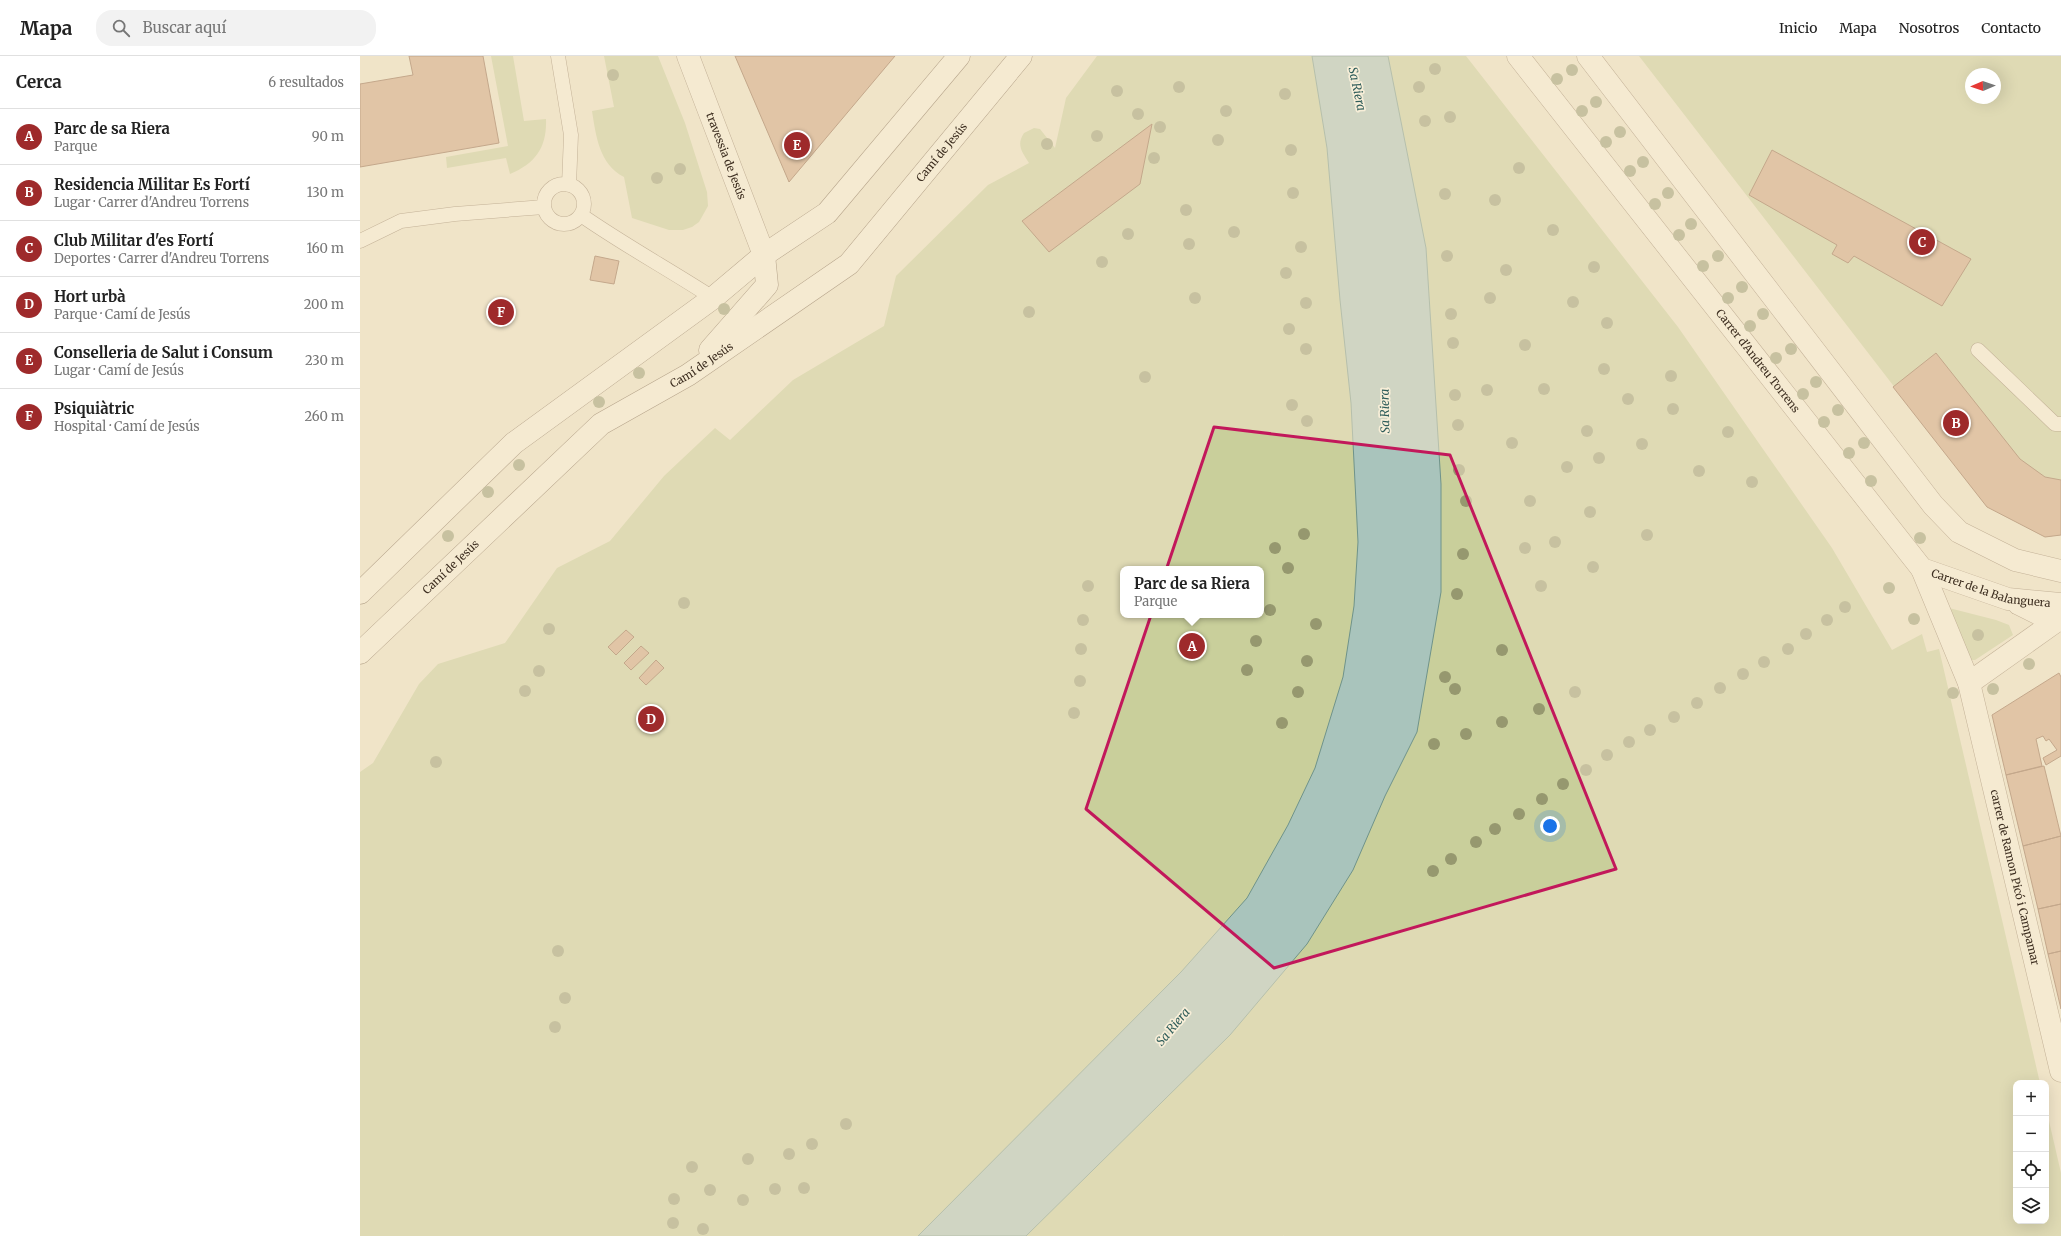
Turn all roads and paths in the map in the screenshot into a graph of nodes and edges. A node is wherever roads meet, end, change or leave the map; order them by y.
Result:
1 (558, 56) edge
2 (688, 56) edge
3 (959, 56) edge
4 (1021, 56) edge
5 (1518, 56) edge
6 (1588, 56) edge
7 (569, 185) junction
8 (544, 207) junction
9 (581, 215) junction
10 (360, 241) edge
11 (764, 255) junction
12 (713, 298) junction
13 (1978, 350) dead end
14 (688, 375) junction
15 (2061, 424) edge
16 (1922, 569) junction
17 (2061, 571) edge
18 (360, 593) edge
19 (2060, 620) edge
20 (360, 653) edge
21 (1969, 683) junction
22 (2061, 1071) edge

1 - 7 lane
2 - 11 street, travessia de Jesús
3 - 11 street
4 - 14 street, Camí de Jesús
5 - 16 street, Carrer d'Andreu Torrens
6 - 17 street
7 - 8 lane
7 - 9 lane
8 - 9 lane
8 - 10 lane
9 - 12 lane
11 - 12 street
11 - 14 street, travessia de Jesús
12 - 18 street
13 - 15 lane
14 - 20 street, Camí de Jesús
16 - 19 street, Carrer de la Balanguera
16 - 21 street, Carrer d'Andreu Torrens
19 - 21 street
21 - 22 street, carrer de Ramon Picó i Campamar

